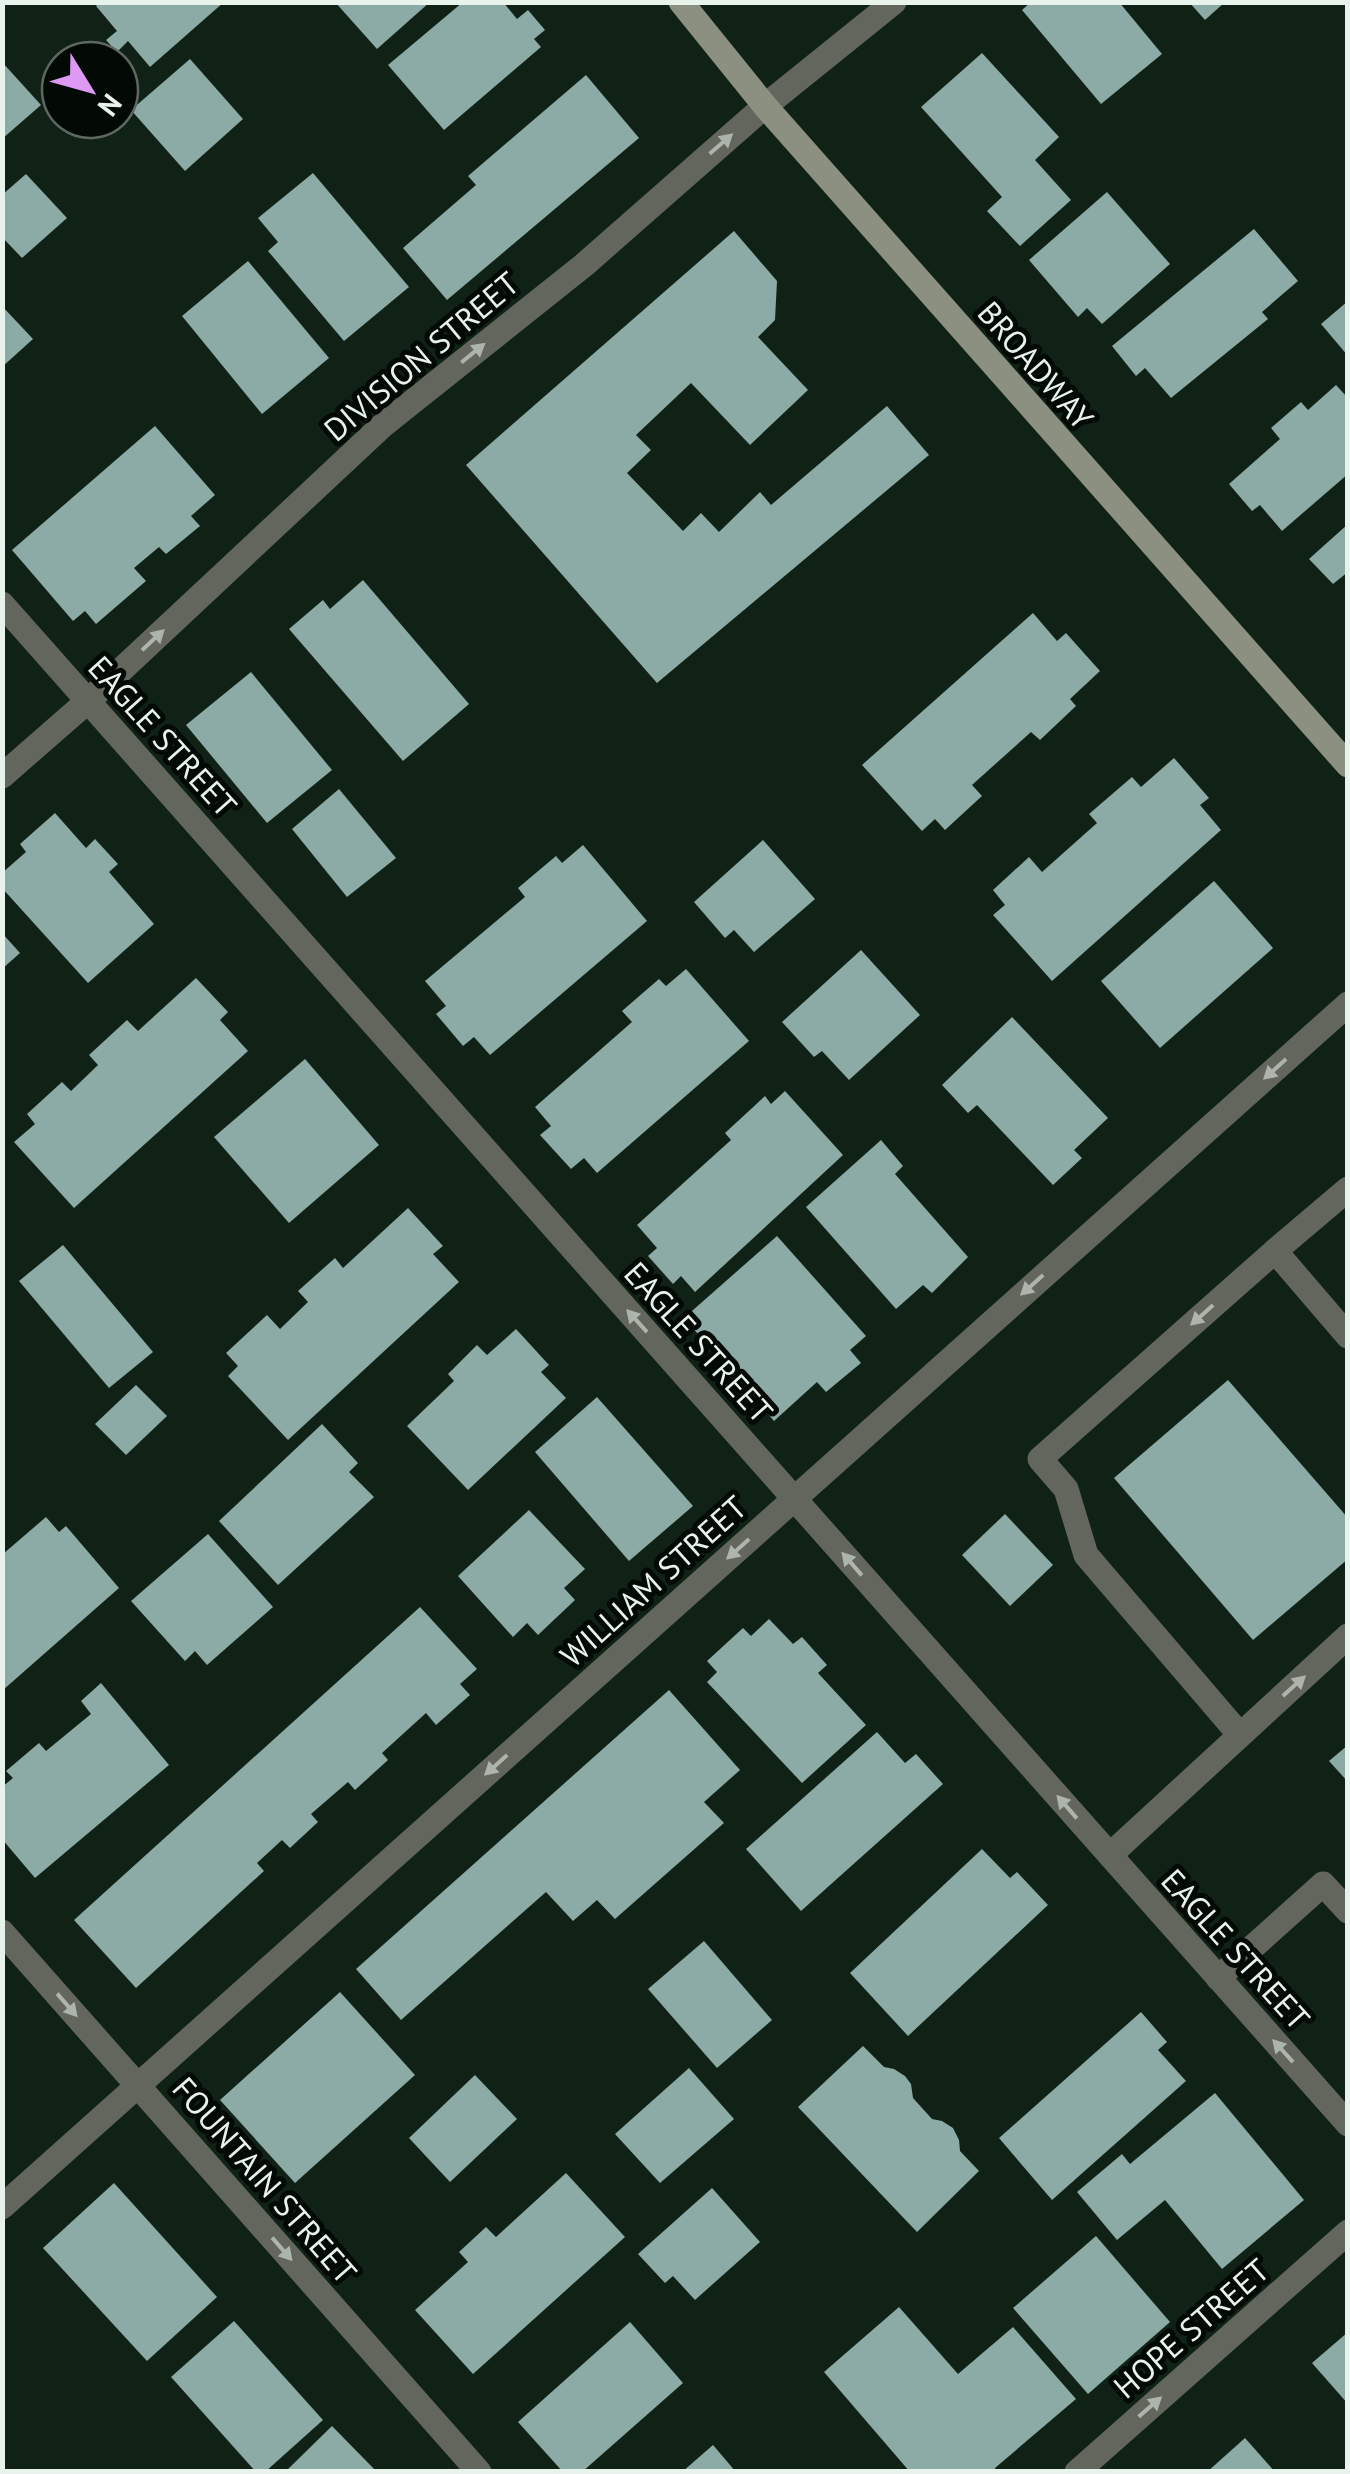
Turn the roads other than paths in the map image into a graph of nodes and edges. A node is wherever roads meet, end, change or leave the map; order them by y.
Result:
1 (680, 2) edge
2 (894, 2) edge
3 (766, 106) junction
4 (2, 604) edge
5 (88, 701) junction
6 (1348, 765) edge
7 (2, 776) edge
8 (1348, 1004) edge
9 (1348, 1189) edge
10 (1275, 1250) junction
11 (1348, 1336) edge
12 (794, 1498) junction
13 (1348, 1636) edge
14 (1240, 1735) junction
15 (1110, 1855) junction
16 (1348, 1911) edge
17 (2, 1932) edge
18 (1218, 1978) junction
19 (138, 2086) junction
20 (1348, 2124) edge
21 (2, 2207) edge
22 (1348, 2232) edge
23 (479, 2472) edge
24 (1077, 2472) edge

1 - 3 main road, BROADWAY
2 - 3 street, DIVISION STREET
5 -> 3 street, DIVISION STREET
3 - 6 main road, BROADWAY
4 - 5 street, EAGLE STREET
5 - 7 street, DIVISION STREET
12 -> 5 street, EAGLE STREET
8 -> 12 street, WILLIAM STREET
9 - 10 street
10 - 11 street
10 -> 14 street
15 -> 12 street, EAGLE STREET
12 -> 19 street, WILLIAM STREET
14 -> 13 street
14 - 15 street
15 - 18 street, EAGLE STREET
16 - 18 street
17 -> 19 street, FOUNTAIN STREET
20 -> 18 street, EAGLE STREET
19 - 21 street, WILLIAM STREET
19 -> 23 street, FOUNTAIN STREET
24 -> 22 street, HOPE STREET

